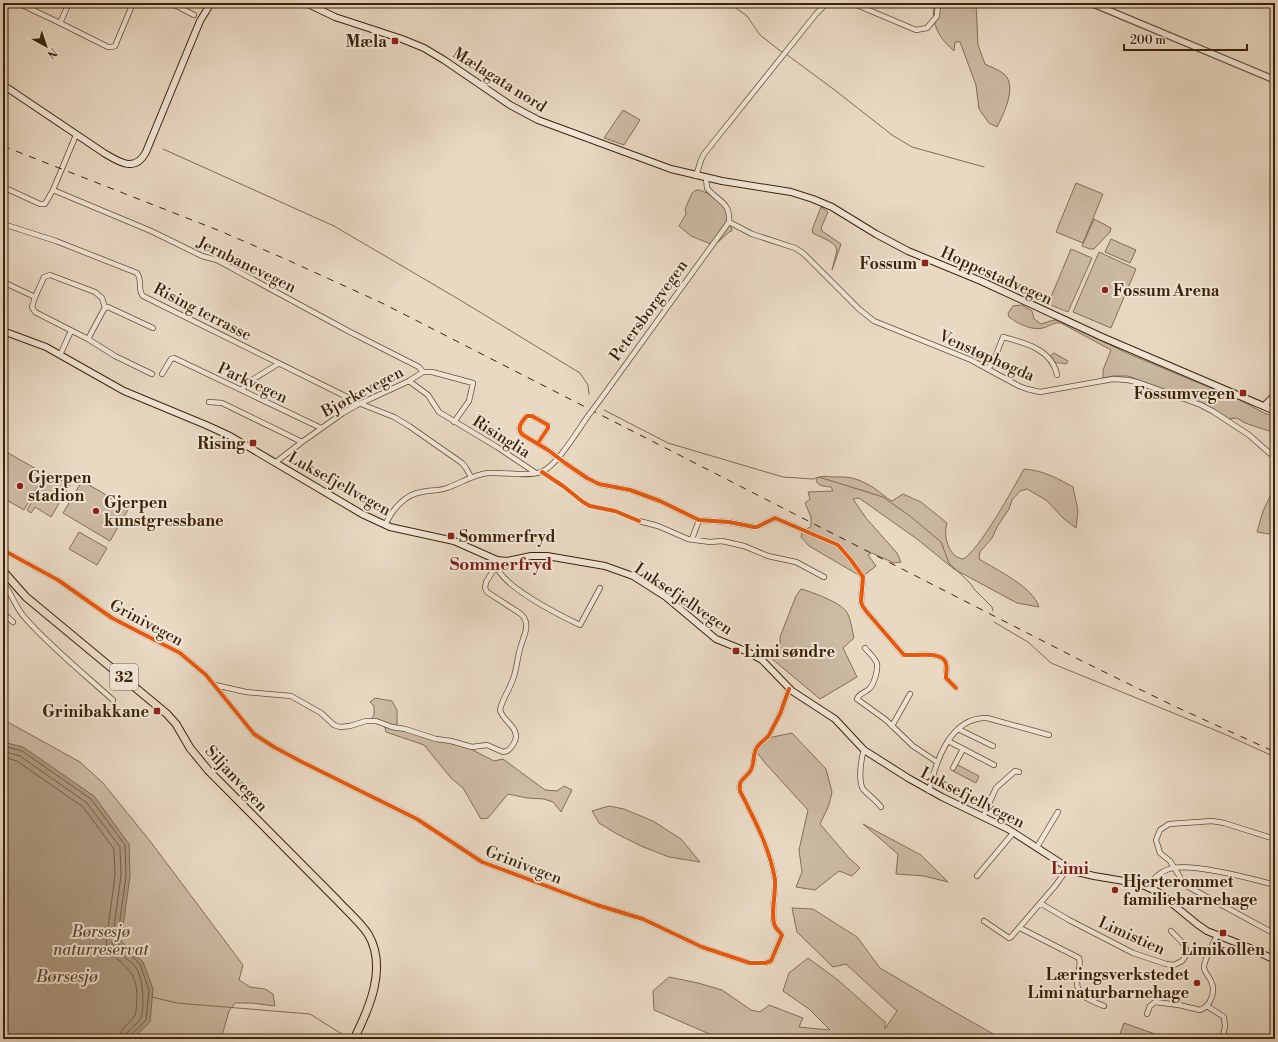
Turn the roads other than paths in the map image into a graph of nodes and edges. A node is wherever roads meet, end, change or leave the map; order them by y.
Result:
1 (18, 3) edge
2 (69, 3) edge
3 (134, 3) edge
4 (171, 3) edge
5 (211, 3) edge
6 (306, 3) edge
7 (827, 3) edge
8 (852, 3) edge
9 (938, 3) edge
10 (1092, 3) edge
11 (194, 15) dead end
12 (60, 23) junction
13 (1275, 80) edge
14 (3, 84) edge
15 (76, 135) junction
16 (696, 176) junction
17 (706, 178) junction
18 (3, 187) edge
19 (53, 190) junction
20 (729, 222) junction
21 (3, 224) edge
22 (3, 282) edge
23 (35, 297) junction
24 (105, 308) junction
25 (152, 328) dead end
26 (3, 331) edge
27 (71, 331) junction
28 (88, 339) junction
29 (60, 354) junction
30 (278, 364) junction
31 (988, 369) junction
32 (423, 372) junction
33 (152, 374) dead end
34 (162, 374) dead end
35 (1057, 375) dead end
36 (409, 381) junction
37 (242, 390) junction
38 (1275, 395) edge
39 (209, 402) dead end
40 (359, 405) junction
41 (1264, 406) junction
42 (1275, 410) edge
43 (454, 422) junction
44 (321, 428) junction
45 (302, 442) junction
46 (538, 443) junction
47 (558, 458) junction
48 (1275, 458) edge
49 (276, 462) junction
50 (536, 473) junction
51 (470, 477) junction
52 (699, 520) junction
53 (639, 521) dead end
54 (385, 525) junction
55 (692, 539) junction
56 (3, 550) edge
57 (496, 563) junction
58 (3, 572) edge
59 (824, 577) dead end
60 (3, 583) edge
61 (600, 588) dead end
62 (3, 613) edge
63 (13, 622) dead end
64 (865, 648) dead end
65 (216, 685) junction
66 (956, 688) dead end
67 (789, 689) junction
68 (910, 694) dead end
69 (113, 700) dead end
70 (892, 726) junction
71 (958, 729) junction
72 (1049, 735) dead end
73 (948, 741) junction
74 (993, 746) dead end
75 (963, 749) junction
76 (864, 750) junction
77 (937, 762) junction
78 (953, 768) dead end
79 (989, 769) dead end
80 (1019, 772) dead end
81 (933, 776) junction
82 (929, 791) junction
83 (881, 807) dead end
84 (987, 810) junction
85 (1058, 812) dead end
86 (983, 817) junction
87 (1014, 832) junction
88 (1275, 839) edge
89 (1037, 847) junction
90 (1068, 868) junction
91 (1174, 868) junction
92 (977, 876) dead end
93 (1275, 885) edge
94 (1147, 887) junction
95 (1040, 903) junction
96 (984, 921) dead end
97 (1020, 928) junction
98 (1171, 931) dead end
99 (1275, 934) edge
100 (1217, 935) junction
101 (1275, 960) edge
102 (1104, 1006) dead end
103 (1207, 1006) junction
104 (1147, 1014) dead end
105 (354, 1039) edge
106 (1222, 1039) edge

1 - 12 street
2 - 12 street
3 - 12 street
4 - 11 street
5 - 15 main road
6 - 16 main road, Mælagata nord
7 - 16 street
8 - 9 street
10 - 13 street
14 - 15 main road
15 - 19 street
16 - 17 main road, Mælagata nord
17 - 20 street
17 - 41 main road, Hoppestadvegen
18 - 19 street
19 - 32 street, Jernbanevegen
20 - 31 street, Venstøphøgda
20 - 47 street, Petersborgvegen, bridge
21 - 30 street, Rising terrasse
22 - 23 street
23 - 24 street
23 - 27 street
24 - 25 street
24 - 28 street
26 - 29 main road, Luksefjellvegen
27 - 28 street
27 - 29 street
28 - 33 street
29 - 49 main road, Luksefjellvegen
30 - 37 street
30 - 40 street, Rising terrasse
31 - 35 street
31 - 48 street, Venstøphøgda
32 - 36 street, Bjørkevegen
32 - 43 street, Risinglia
34 - 37 street, Parkvegen
36 - 40 street, Bjørkevegen
36 - 43 street, Risinglia
37 - 44 street, Parkvegen
38 - 41 street
39 - 45 street
40 - 44 street, Bjørkevegen
40 - 51 street, Rising terrasse
41 - 42 main road, Hoppestadvegen
43 - 50 street, Risinglia
44 - 45 street, Bjørkevegen
45 - 49 street, Bjørkevegen
46 - 46 street
46 - 47 street
47 - 50 street, Petersborgvegen
47 - 52 street
49 - 54 main road, Luksefjellvegen
50 - 51 street
51 - 54 street
52 - 55 street
52 - 66 street
53 - 55 street
54 - 57 main road, Luksefjellvegen
55 - 59 street
56 - 65 street, Grinivegen
57 - 61 street
57 - 65 street
57 - 67 main road, Luksefjellvegen
58 - 105 main road, Siljanvegen / 32
60 - 69 street
62 - 63 street
64 - 70 street
65 - 67 street, Grinivegen
67 - 76 main road, Luksefjellvegen
68 - 70 street
70 - 77 street
71 - 72 street
71 - 73 street
71 - 74 street
73 - 75 street
73 - 77 street
75 - 78 street
75 - 79 street
76 - 82 main road, Luksefjellvegen
76 - 83 street
77 - 81 street
80 - 84 street
81 - 82 street
81 - 84 street
82 - 86 main road, Luksefjellvegen
84 - 86 street
85 - 89 street
86 - 87 main road, Luksefjellvegen
87 - 89 main road, Luksefjellvegen
87 - 92 street
88 - 91 street
89 - 90 main road, Luksefjellvegen
90 - 94 main road, Luksefjellvegen
90 - 95 street
91 - 93 street
91 - 94 street
91 - 99 street
94 - 100 main road, Luksefjellvegen
95 - 97 street
95 - 98 street, Limistien
96 - 97 street
97 - 102 street
100 - 101 main road, Luksefjellvegen
100 - 103 street
103 - 104 street
103 - 106 street

